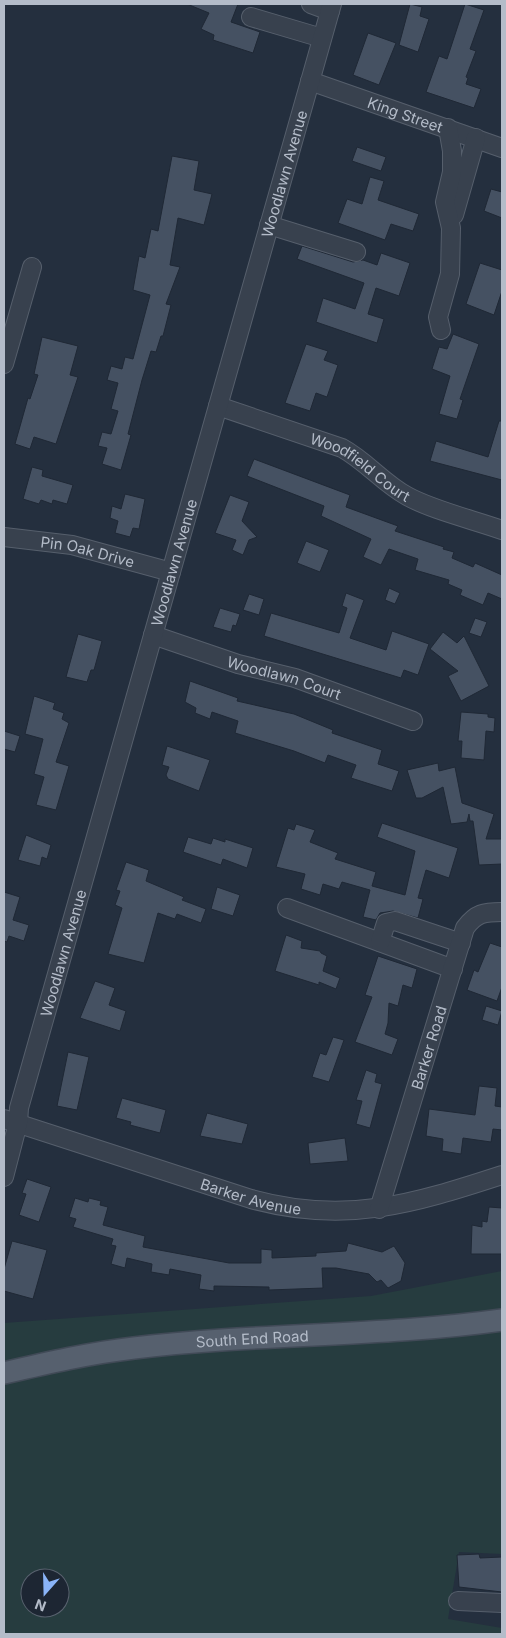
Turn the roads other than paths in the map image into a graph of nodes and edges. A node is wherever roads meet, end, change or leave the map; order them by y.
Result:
1 (310, 4) edge
2 (331, 7) edge
3 (251, 17) dead end
4 (322, 38) junction
5 (310, 81) junction
6 (448, 128) junction
7 (476, 138) junction
8 (502, 148) edge
9 (269, 225) junction
10 (450, 228) junction
11 (356, 252) dead end
12 (32, 267) dead end
13 (441, 330) dead end
14 (4, 364) edge
15 (218, 406) junction
16 (502, 530) edge
17 (4, 537) edge
18 (171, 572) junction
19 (153, 636) junction
20 (413, 721) dead end
21 (287, 908) dead end
22 (502, 912) edge
23 (380, 942) junction
24 (461, 943) junction
25 (453, 968) junction
26 (11, 1121) edge
27 (502, 1175) edge
28 (4, 1177) edge
29 (378, 1209) junction
30 (502, 1320) edge
31 (4, 1373) edge
32 (458, 1601) dead end
33 (502, 1603) edge

1 - 2 street
2 - 4 street, Woodlawn Avenue
3 - 4 street
4 - 5 street, Woodlawn Avenue
5 - 6 street, King Street
5 - 9 street, Woodlawn Avenue
6 - 7 street, King Street
6 - 10 street
7 - 8 street, King Street
7 - 10 street
9 - 11 street
9 - 15 street, Woodlawn Avenue
10 - 13 street
12 - 14 street
15 - 16 street, Woodfield Court
15 - 18 street, Woodlawn Avenue
17 - 18 street, Pin Oak Drive
18 - 19 street, Woodlawn Avenue
19 - 20 street, Woodlawn Court
19 - 26 street, Woodlawn Avenue
21 - 23 street
22 - 24 street, Barker Road
23 - 24 street
23 - 25 street
24 - 25 street, Barker Road
25 - 29 street, Barker Road
26 - 28 street, Woodlawn Avenue
26 - 29 street, Barker Avenue
27 - 29 street, Barker Avenue
30 - 31 main road, South End Road
32 - 33 street

